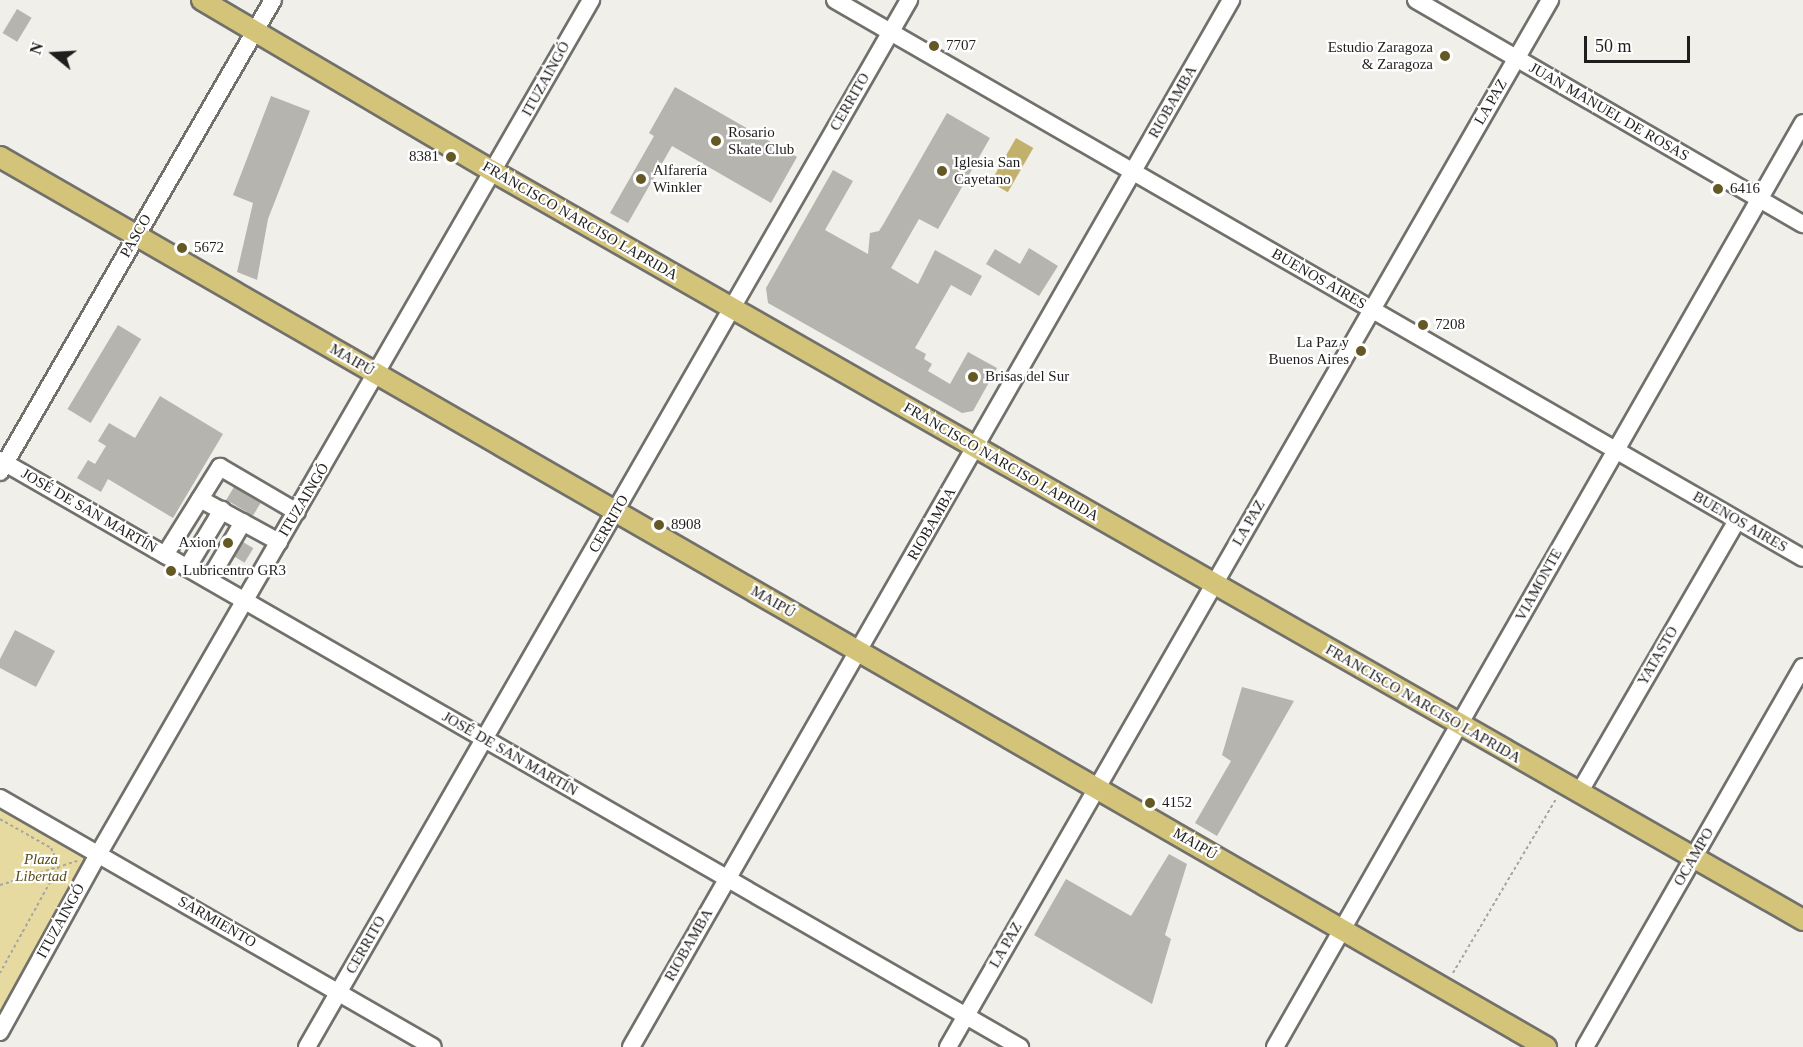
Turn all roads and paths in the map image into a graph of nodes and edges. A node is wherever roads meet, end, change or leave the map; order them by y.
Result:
1 (202, 0) edge
2 (273, 0) edge
3 (591, 0) edge
4 (835, 0) edge
5 (909, 0) edge
6 (1231, 0) edge
7 (1416, 0) edge
8 (1550, 0) edge
9 (255, 31) junction
10 (890, 32) junction
11 (1516, 58) junction
12 (1803, 123) edge
13 (0, 158) edge
14 (1132, 171) junction
15 (494, 172) junction
16 (1760, 198) junction
17 (1803, 224) edge
18 (137, 236) junction
19 (734, 309) junction
20 (1372, 309) junction
21 (378, 375) junction
22 (976, 448) junction
23 (1615, 450) junction
24 (2, 465) edge
25 (200, 499) junction
26 (222, 510) junction
27 (297, 512) junction
28 (616, 512) junction
29 (1737, 520) junction
30 (243, 522) junction
31 (279, 542) junction
32 (165, 555) junction
33 (1803, 558) edge
34 (187, 568) junction
35 (209, 580) junction
36 (1214, 584) junction
37 (244, 601) junction
38 (859, 651) junction
39 (1803, 667) edge
40 (1460, 725) junction
41 (485, 739) junction
42 (1096, 788) junction
43 (1572, 789) junction
44 (0, 798) edge
45 (0, 819) edge
46 (99, 853) junction
47 (1693, 858) junction
48 (59, 866) junction
49 (728, 879) junction
50 (0, 885) edge
51 (1803, 920) edge
52 (1343, 930) junction
53 (0, 973) edge
54 (1444, 988) junction
55 (338, 992) junction
56 (965, 1016) junction
57 (0, 1032) edge
58 (307, 1047) edge
59 (433, 1047) edge
60 (631, 1047) edge
61 (948, 1047) edge
62 (1020, 1047) edge
63 (1275, 1047) edge
64 (1546, 1047) edge
65 (1585, 1047) edge

1 - 9 main road, FRANCISCO NARCISO LAPRIDA
2 - 9 street, PASCO
3 - 15 street, ITUZAINGÓ
4 - 10 street, BUENOS AIRES
5 - 10 street, CERRITO
6 - 14 street, RIOBAMBA
7 - 11 street, JUAN MANUEL DE ROSAS
8 - 11 street, LA PAZ
9 - 15 main road, FRANCISCO NARCISO LAPRIDA
9 - 18 street, PASCO
10 - 14 street, BUENOS AIRES
10 - 19 street, CERRITO
11 - 16 street, JUAN MANUEL DE ROSAS
11 - 20 street, LA PAZ
12 - 16 street, VIAMONTE
13 - 18 main road, MAIPÚ
14 - 20 street, BUENOS AIRES
14 - 22 street, RIOBAMBA
15 - 19 main road, FRANCISCO NARCISO LAPRIDA
15 - 21 street, ITUZAINGÓ
16 - 17 street, JUAN MANUEL DE ROSAS
16 - 23 street, VIAMONTE
18 - 21 main road, MAIPÚ
18 - 24 street, PASCO
19 - 22 main road, FRANCISCO NARCISO LAPRIDA
19 - 28 street, CERRITO
20 - 23 street, BUENOS AIRES
20 - 36 street, LA PAZ
21 - 27 street, ITUZAINGÓ
21 - 28 main road, MAIPÚ
22 - 36 main road, FRANCISCO NARCISO LAPRIDA
22 - 38 street, RIOBAMBA
23 - 29 street, BUENOS AIRES
23 - 40 street, VIAMONTE
24 - 32 street, JOSÉ DE SAN MARTÍN
25 - 26 street
25 - 27 street
25 - 32 street
26 - 30 street
26 - 34 street
27 - 31 street, ITUZAINGÓ
28 - 38 main road, MAIPÚ
28 - 41 street, CERRITO
29 - 33 street, BUENOS AIRES
29 - 43 street, YATASTO
30 - 31 street
30 - 35 street
31 - 37 street, ITUZAINGÓ
32 - 34 street, JOSÉ DE SAN MARTÍN
34 - 35 street, JOSÉ DE SAN MARTÍN
35 - 37 street, JOSÉ DE SAN MARTÍN
36 - 40 main road, FRANCISCO NARCISO LAPRIDA
36 - 42 street, LA PAZ
37 - 41 street, JOSÉ DE SAN MARTÍN
37 - 46 street, ITUZAINGÓ
38 - 42 main road, MAIPÚ
38 - 49 street, RIOBAMBA
39 - 47 street, OCAMPO
40 - 43 main road, FRANCISCO NARCISO LAPRIDA
40 - 52 street, VIAMONTE
41 - 49 street, JOSÉ DE SAN MARTÍN
41 - 55 street, CERRITO
42 - 52 main road, MAIPÚ
42 - 56 street, LA PAZ
43 - 47 main road, FRANCISCO NARCISO LAPRIDA
43 - 54 path
44 - 46 street, SARMIENTO
45 - 48 path
46 - 48 path
46 - 55 street, SARMIENTO
46 - 57 street, ITUZAINGÓ
47 - 51 main road, FRANCISCO NARCISO LAPRIDA
47 - 65 street, OCAMPO
48 - 50 path
48 - 53 path
49 - 56 street, JOSÉ DE SAN MARTÍN
49 - 60 street, RIOBAMBA
52 - 54 main road, MAIPÚ
52 - 63 street, VIAMONTE
54 - 64 main road, MAIPÚ
55 - 58 street, CERRITO
55 - 59 street, SARMIENTO
56 - 61 street, LA PAZ
56 - 62 street, JOSÉ DE SAN MARTÍN

